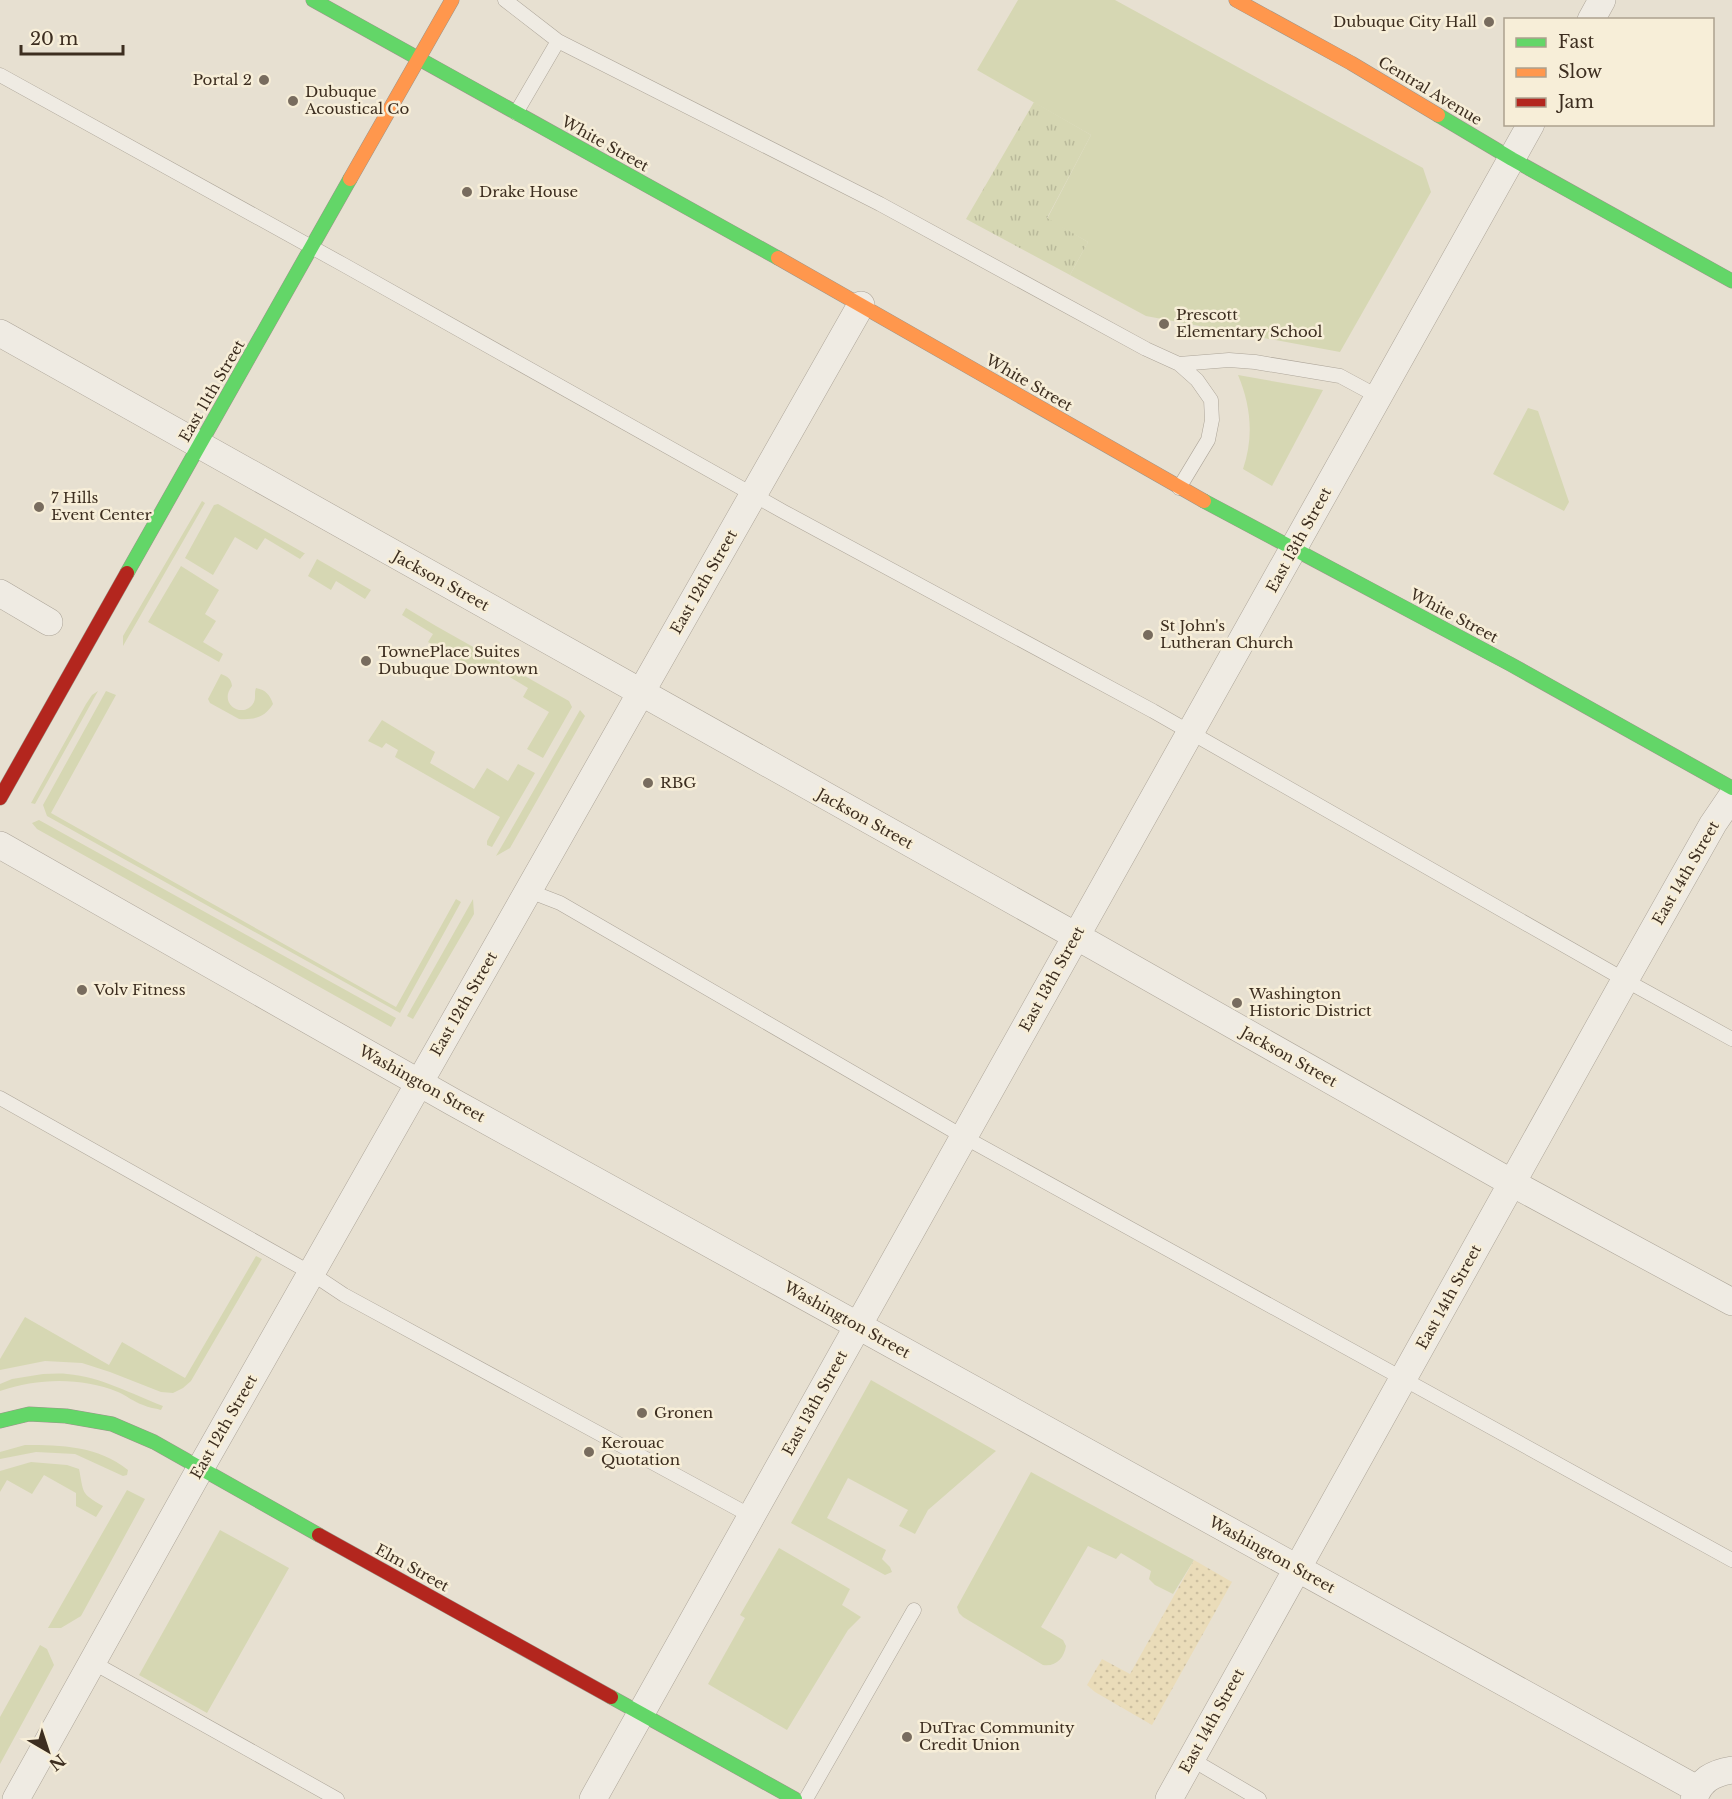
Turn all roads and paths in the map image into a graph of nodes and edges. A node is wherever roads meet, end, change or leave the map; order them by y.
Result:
1 (313, 0) edge
2 (452, 0) edge
3 (505, 0) edge
4 (1236, 0) edge
5 (1602, 0) edge
6 (1592, 18) edge
7 (558, 41) junction
8 (419, 59) junction
9 (0, 75) edge
10 (516, 113) junction
11 (1530, 126) edge
12 (1512, 159) junction
13 (312, 247) junction
14 (1732, 281) edge
15 (861, 305) junction
16 (0, 333) edge
17 (1179, 364) junction
18 (1379, 397) junction
19 (200, 446) junction
20 (1179, 488) junction
21 (754, 495) junction
22 (1293, 550) junction
23 (0, 593) edge
24 (50, 622) dead end
25 (642, 693) junction
26 (1191, 732) junction
27 (1732, 788) edge
28 (1732, 796) edge
29 (0, 798) edge
30 (0, 845) edge
31 (529, 891) junction
32 (1076, 936) junction
33 (1625, 980) junction
34 (1732, 1039) edge
35 (420, 1083) junction
36 (0, 1098) edge
37 (964, 1137) junction
38 (1512, 1183) junction
39 (311, 1273) junction
40 (1732, 1302) edge
41 (858, 1326) junction
42 (1404, 1378) junction
43 (0, 1421) edge
44 (200, 1470) junction
45 (752, 1516) junction
46 (1732, 1560) edge
47 (1297, 1569) junction
48 (914, 1610) dead end
49 (92, 1662) junction
50 (641, 1713) junction
51 (1191, 1759) junction
52 (1732, 1770) edge
53 (1696, 1794) edge
54 (16, 1799) edge
55 (337, 1799) edge
56 (593, 1799) edge
57 (795, 1799) edge
58 (806, 1799) edge
59 (1168, 1799) edge
60 (1259, 1799) edge

1 - 8 main road, White Street
2 - 8 main road, East 11th Street
3 - 7 lane
4 - 12 main road, Central Avenue
5 - 6 street
7 - 10 lane
7 - 17 lane
8 - 10 main road, White Street
8 - 13 main road, East 11th Street
9 - 13 lane
10 - 15 main road, White Street
11 - 12 street, East 13th Street
12 - 14 main road, Central Avenue
12 - 18 street, East 13th Street
13 - 19 main road, East 11th Street
13 - 21 lane
15 - 20 main road, White Street
15 - 21 street, East 12th Street
16 - 19 street, Jackson Street
17 - 18 lane
17 - 20 lane
18 - 22 street, East 13th Street
19 - 25 street, Jackson Street
19 - 29 main road, East 11th Street
20 - 22 main road, White Street
21 - 25 street, East 12th Street
21 - 26 lane
22 - 26 street, East 13th Street
22 - 27 main road, White Street
23 - 24 street
25 - 31 street, East 12th Street
25 - 32 street, Jackson Street
26 - 32 street, East 13th Street
26 - 33 lane
28 - 33 street, East 14th Street
30 - 35 street, Washington Street
31 - 35 street, East 12th Street
31 - 37 lane
32 - 37 street, East 13th Street
32 - 38 street, Jackson Street
33 - 34 lane
33 - 38 street, East 14th Street
35 - 39 street, East 12th Street
35 - 41 street, Washington Street
36 - 39 lane
37 - 41 street, East 13th Street
37 - 42 lane
38 - 40 street, Jackson Street
38 - 42 street, East 14th Street
39 - 44 street, East 12th Street
39 - 45 lane
41 - 45 street, East 13th Street
41 - 47 street, Washington Street
42 - 46 lane
42 - 47 street, East 14th Street
43 - 44 main road, Elm Street
44 - 49 street, East 12th Street
44 - 50 main road, Elm Street
45 - 50 street, East 13th Street
47 - 51 street, East 14th Street
47 - 53 street, Washington Street
48 - 58 lane
49 - 54 street, East 12th Street
49 - 55 lane
50 - 56 street, East 13th Street
50 - 57 main road, Elm Street
51 - 59 street, East 14th Street
51 - 60 lane
52 - 53 street

